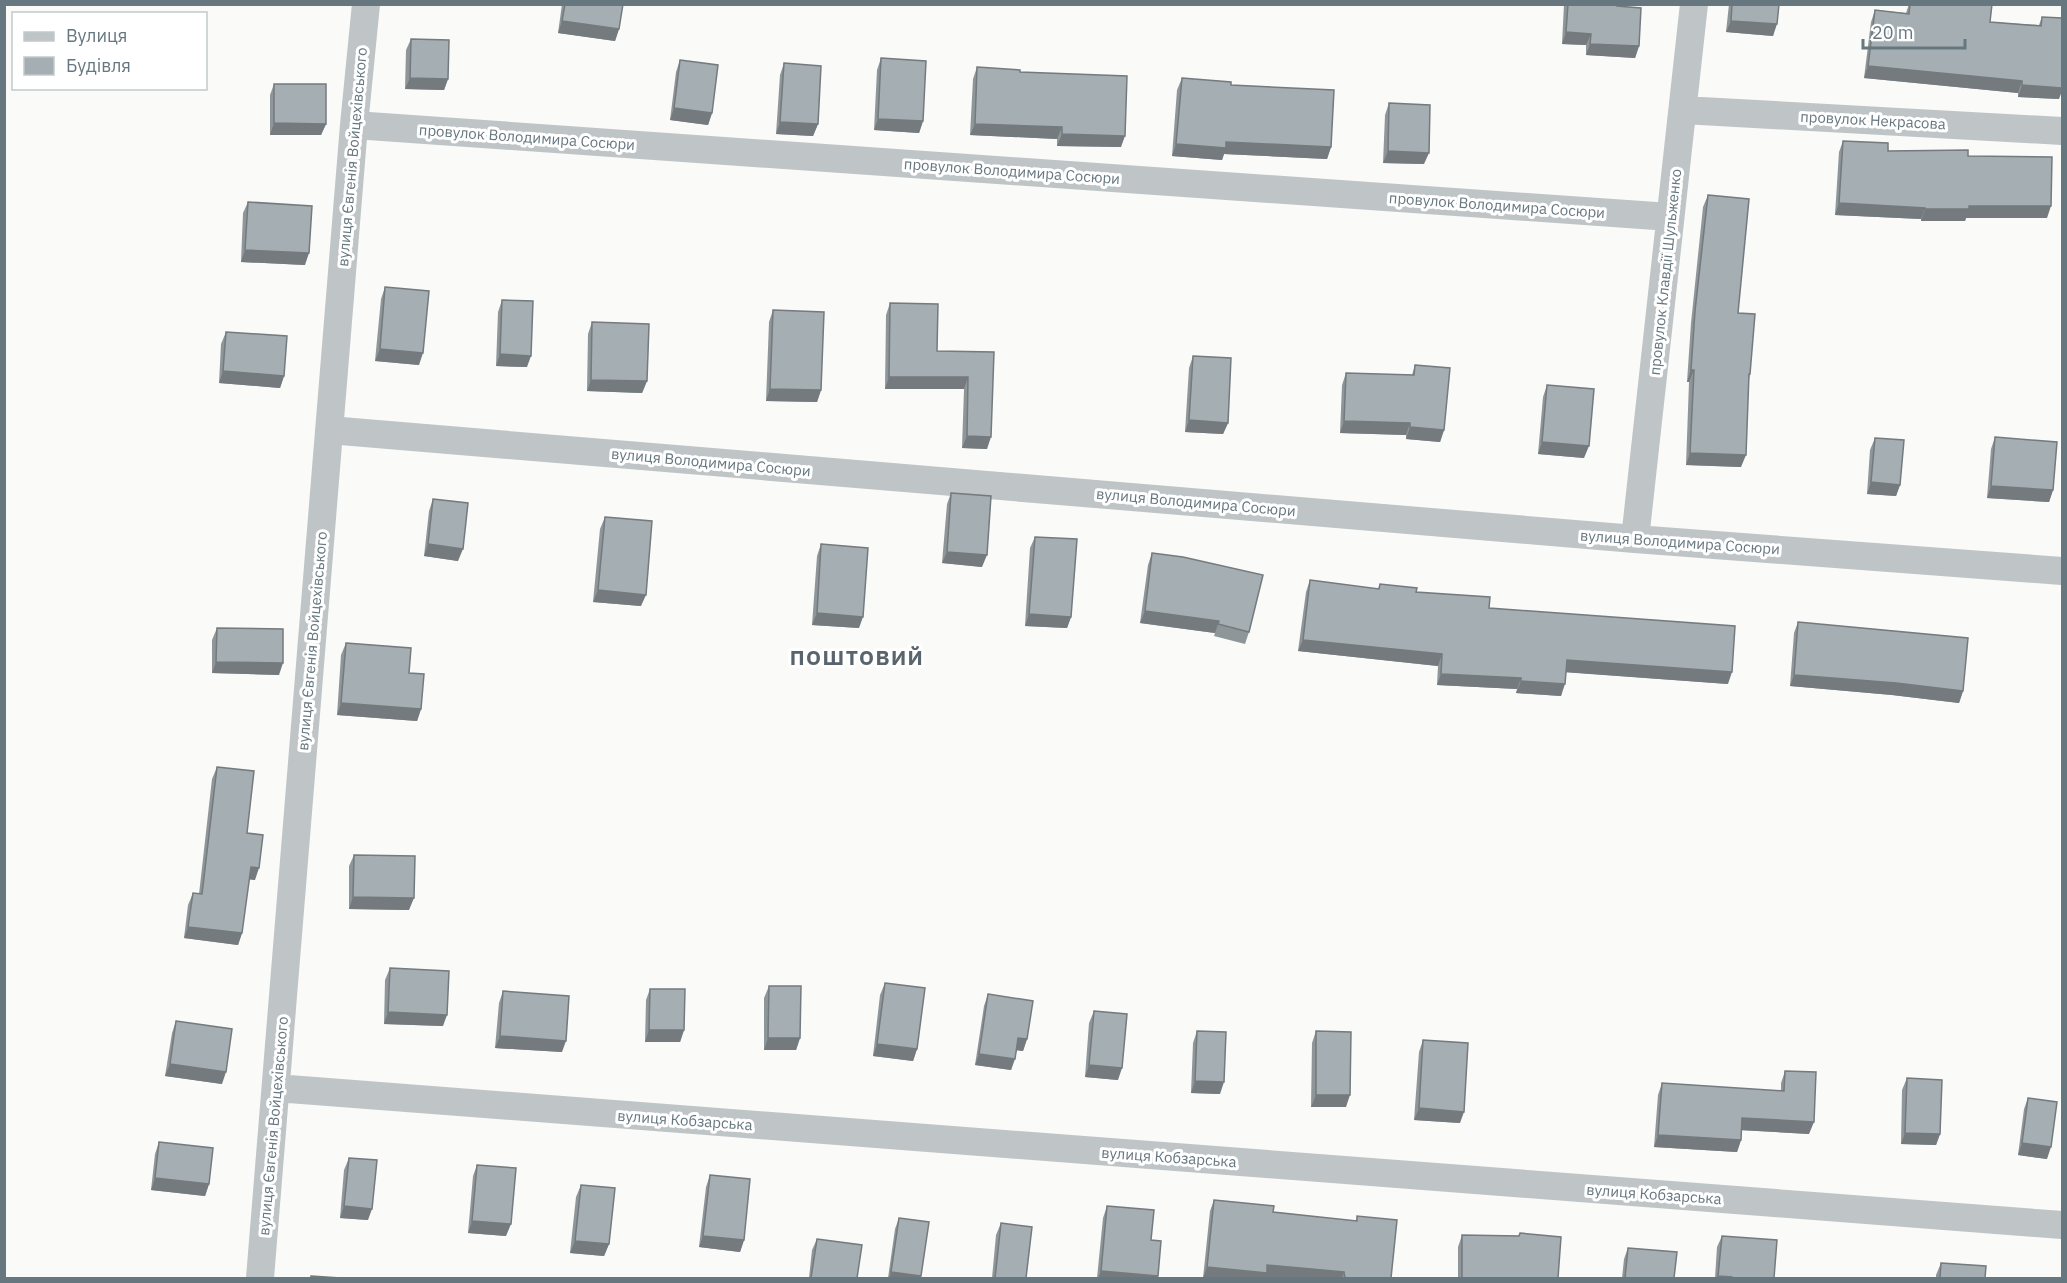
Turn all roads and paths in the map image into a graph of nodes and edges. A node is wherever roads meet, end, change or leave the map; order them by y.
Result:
1 (366, 4) edge
2 (1694, 4) edge
3 (1683, 110) junction
4 (354, 125) junction
5 (2062, 131) edge
6 (1670, 217) junction
7 (329, 430) junction
8 (1635, 539) junction
9 (2062, 571) edge
10 (276, 1088) junction
11 (2062, 1225) edge
12 (260, 1278) edge

1 - 4 street, вулиця Євгенія Войцехівського
2 - 3 street, провулок Клавдії Шульженко
3 - 5 street, провулок Некрасова
3 - 6 street, провулок Клавдії Шульженко
4 - 6 street, провулок Володимира Сосюри
4 - 7 street, вулиця Євгенія Войцехівського
6 - 8 street, провулок Клавдії Шульженко
7 - 8 street, вулиця Володимира Сосюри
7 - 10 street, вулиця Євгенія Войцехівського
8 - 9 street, вулиця Володимира Сосюри
10 - 11 street, вулиця Кобзарська
10 - 12 street, вулиця Євгенія Войцехівського

